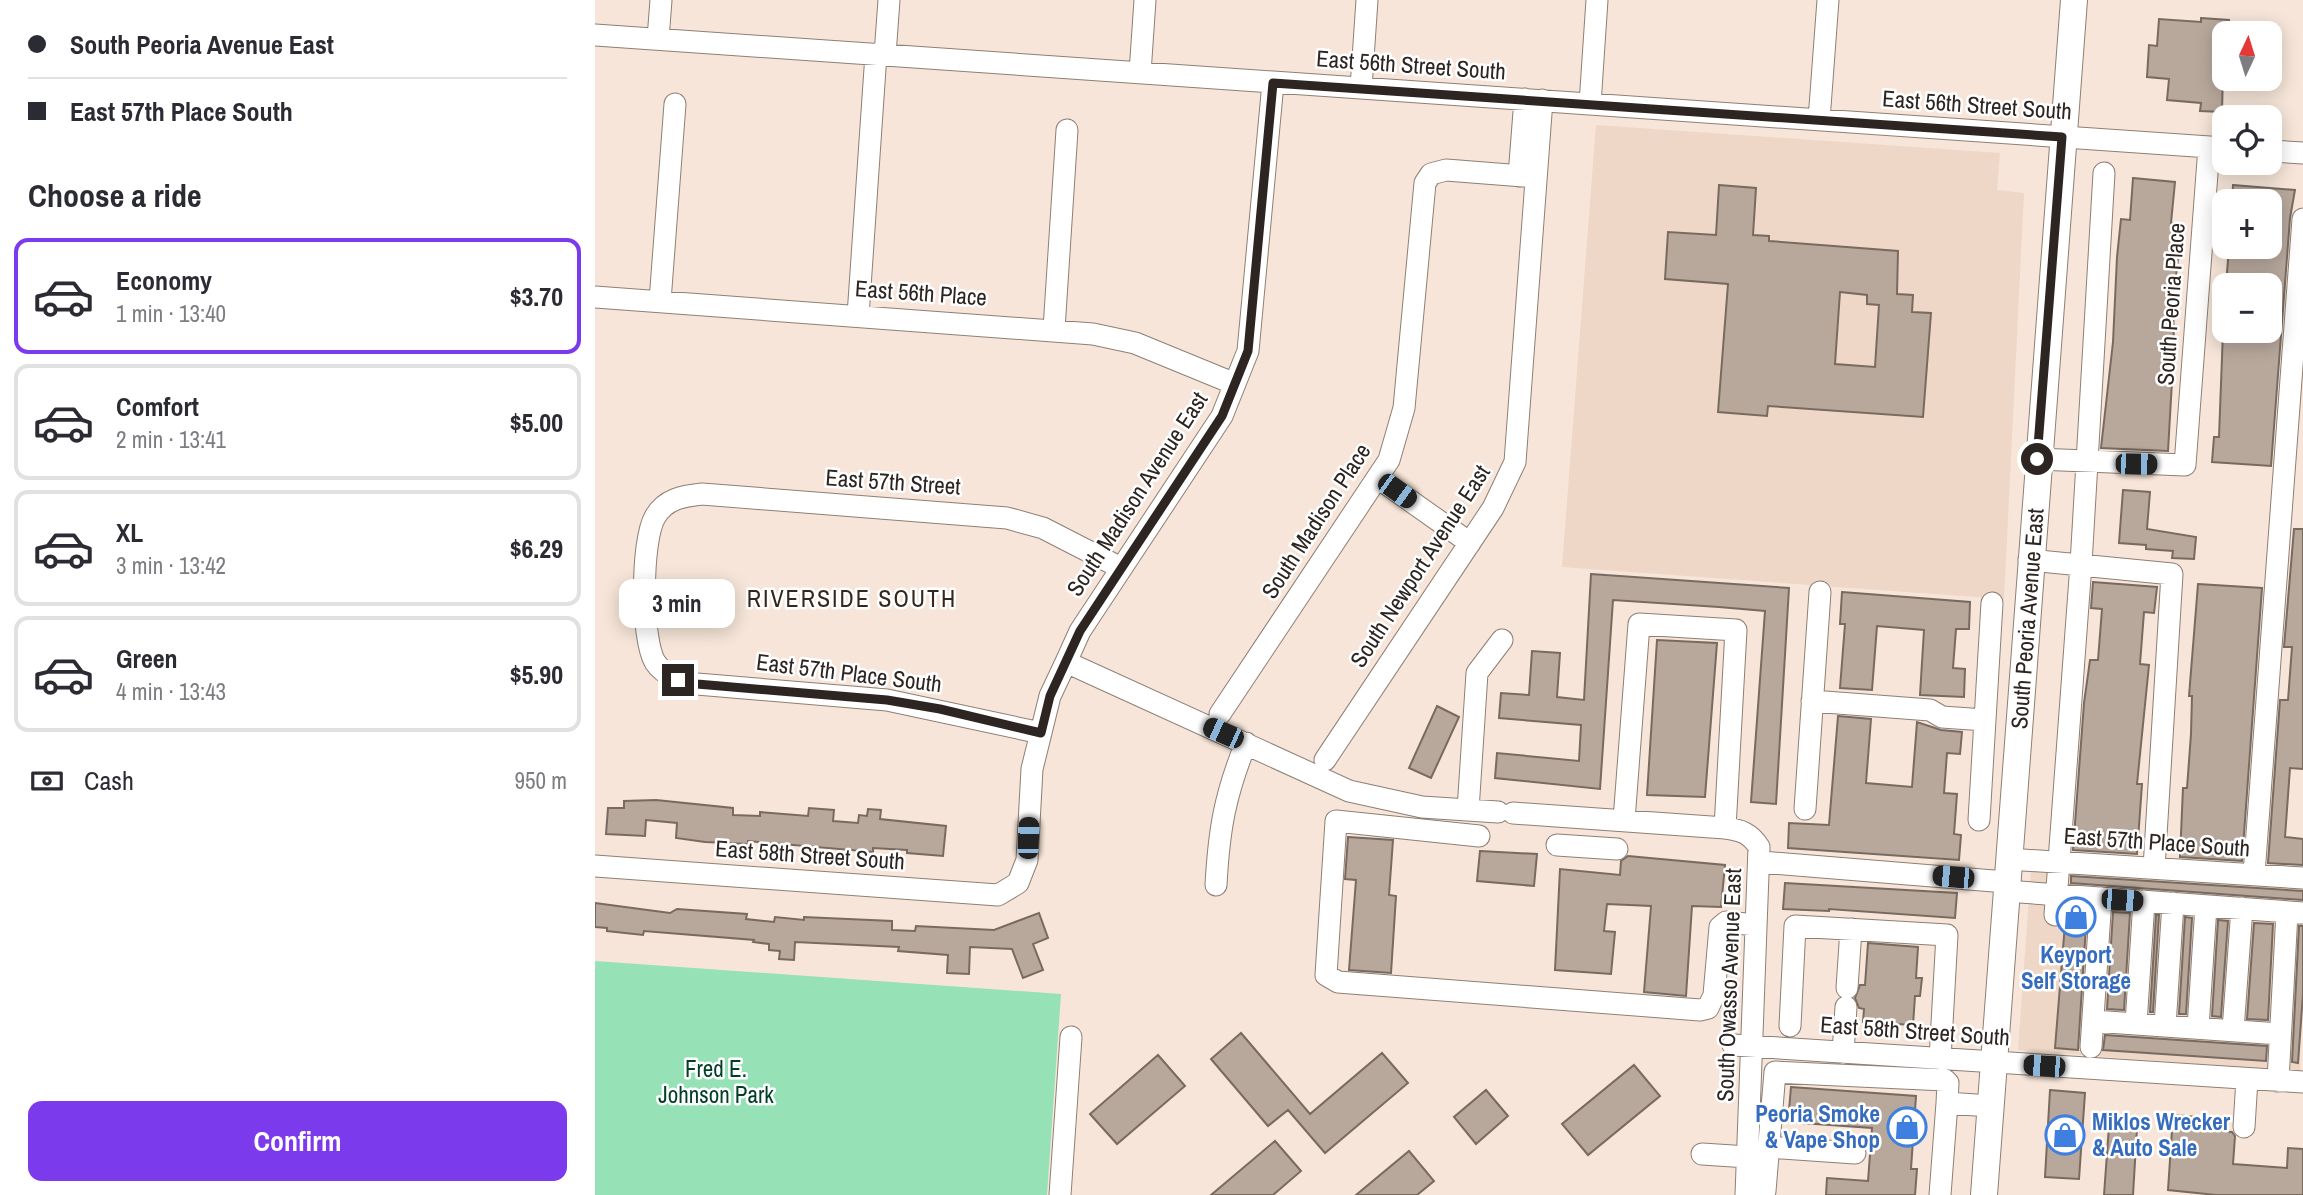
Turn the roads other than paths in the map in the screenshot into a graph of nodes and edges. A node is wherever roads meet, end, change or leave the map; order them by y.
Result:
1 (661, 0) edge
2 (889, 0) edge
3 (1145, 0) edge
4 (1367, 0) edge
5 (1597, 0) edge
6 (1828, 0) edge
7 (2074, 0) edge
8 (595, 35) edge
9 (658, 39) junction
10 (880, 54) junction
11 (1140, 73) junction
12 (1273, 83) junction
13 (1361, 88) junction
14 (1533, 100) junction
15 (675, 104) dead end
16 (1590, 104) junction
17 (1819, 120) junction
18 (1067, 130) dead end
19 (2062, 137) junction
20 (2212, 148) edge
21 (2282, 152) edge
22 (2303, 153) edge
23 (2104, 173) dead end
24 (2214, 175) edge
25 (1527, 176) junction
26 (2303, 219) edge
27 (595, 297) edge
28 (660, 301) junction
29 (858, 316) junction
30 (1054, 329) junction
31 (1235, 384) junction
32 (2037, 459) junction
33 (2087, 462) junction
34 (1378, 478) junction
35 (1470, 543) junction
36 (2029, 560) junction
37 (2081, 564) junction
38 (1121, 568) junction
39 (1820, 592) dead end
40 (1992, 603) dead end
41 (1502, 640) dead end
42 (656, 662) joint
43 (1066, 662) junction
44 (1812, 701) junction
45 (1985, 713) junction
46 (1220, 714) dead end
47 (2018, 716) junction
48 (1041, 733) junction
49 (1246, 743) junction
50 (1325, 760) dead end
51 (1437, 808) junction
52 (1468, 810) junction
53 (1805, 810) dead end
54 (1588, 818) junction
55 (1625, 820) junction
56 (1979, 820) dead end
57 (1725, 828) junction
58 (1436, 832) junction
59 (1479, 836) dead end
60 (1557, 845) dead end
61 (1587, 847) junction
62 (1617, 849) dead end
63 (1761, 862) junction
64 (2058, 862) junction
65 (595, 866) edge
66 (2154, 868) junction
67 (2254, 874) junction
68 (2007, 877) junction
69 (2303, 877) edge
70 (1018, 883) joint
71 (1216, 885) dead end
72 (2101, 898) junction
73 (2144, 901) junction
74 (2173, 903) junction
75 (2056, 905) junction
76 (2206, 906) junction
77 (2242, 908) junction
78 (2295, 912) edge
79 (1756, 925) junction
80 (1851, 929) junction
81 (2294, 959) edge
82 (2093, 1021) junction
83 (2136, 1024) junction
84 (1790, 1026) dead end
85 (2165, 1026) junction
86 (2197, 1028) junction
87 (2233, 1030) junction
88 (2280, 1034) junction
89 (1071, 1037) dead end
90 (1743, 1046) junction
91 (2091, 1047) dead end
92 (1843, 1053) junction
93 (1940, 1059) junction
94 (1993, 1063) junction
95 (2247, 1079) junction
96 (2278, 1081) junction
97 (2303, 1082) edge
98 (1947, 1103) junction
99 (1990, 1107) junction
100 (2244, 1126) dead end
101 (1768, 1147) junction
102 (1855, 1153) dead end
103 (1702, 1154) dead end
104 (1748, 1157) junction
105 (1755, 1193) edge
106 (1060, 1195) edge
107 (1940, 1195) edge
108 (1984, 1195) edge

1 - 9 street
2 - 10 street
3 - 11 street
4 - 13 street
5 - 16 street
6 - 17 street
7 - 19 main road, South Peoria Avenue East
8 - 9 street, East 56th Street South
9 - 10 street, East 56th Street South
10 - 11 street, East 56th Street South
10 - 29 street
11 - 12 street, East 56th Street South
12 - 13 street, East 56th Street South
12 - 31 street, South Madison Avenue East
13 - 14 street, East 56th Street South
14 - 16 street, East 56th Street South
14 - 25 street, South Newport Avenue East
15 - 28 street
16 - 17 street, East 56th Street South
17 - 19 street, East 56th Street South
18 - 30 street
19 - 20 street, East 56th Street South
19 - 32 main road, South Peoria Avenue East
21 - 22 street
23 - 33 street
24 - 33 street, South Peoria Place
25 - 34 street, South Madison Place
25 - 35 street, South Newport Avenue East
26 - 67 street
27 - 28 street, East 56th Place
28 - 29 street, East 56th Place
29 - 30 street, East 56th Place
30 - 31 street, East 56th Place
31 - 38 street, South Madison Avenue East
32 - 33 street
32 - 36 main road, South Peoria Avenue East
33 - 37 street
34 - 35 street
34 - 46 street, South Madison Place
35 - 50 street, South Newport Avenue East
36 - 37 street
36 - 47 main road, South Peoria Avenue East
37 - 64 street
37 - 66 street
38 - 42 street, East 57th Street
38 - 43 street, South Madison Avenue East
39 - 44 street
40 - 45 street
41 - 52 street
42 - 48 street, East 57th Place South
43 - 48 street, South Madison Avenue East
43 - 49 street
44 - 45 street
44 - 53 street
45 - 47 street
45 - 56 street
47 - 68 main road, South Peoria Avenue East
48 - 70 street, South Madison Avenue East
49 - 51 street
49 - 71 street
51 - 52 street
51 - 58 street
52 - 54 street
54 - 55 street
54 - 61 street
55 - 57 street
55 - 57 street
57 - 63 street, South Owasso Avenue East
58 - 59 street
58 - 79 street
60 - 61 street
61 - 62 street
63 - 68 street, East 57th Place South
63 - 79 street, South Owasso Avenue East
64 - 66 street, East 57th Place South
64 - 68 street, East 57th Place South
64 - 75 street
65 - 70 street, East 58th Street South
66 - 67 street, East 57th Place South
67 - 69 street, East 57th Place South
68 - 75 street
68 - 94 main road, South Peoria Avenue East
72 - 73 street
72 - 75 street
72 - 82 street
73 - 74 street
73 - 83 street
74 - 76 street
74 - 85 street
76 - 77 street
76 - 86 street
77 - 78 street
77 - 87 street
78 - 81 street
79 - 90 street, South Owasso Avenue East
80 - 84 street
80 - 92 street
80 - 93 street
81 - 88 street
82 - 83 street
82 - 91 street
83 - 85 street
85 - 86 street
86 - 87 street
87 - 88 street
88 - 96 street
89 - 106 street
90 - 92 street, East 58th Street South
90 - 104 street, South Owasso Avenue East
92 - 93 street, East 58th Street South
93 - 94 street, East 58th Street South
94 - 95 street, East 58th Street South
94 - 99 main road, South Peoria Avenue East
95 - 96 street, East 58th Street South
95 - 100 street
96 - 97 street, East 58th Street South
98 - 99 street
98 - 101 street
98 - 107 street
99 - 108 main road, South Peoria Avenue East
101 - 102 street
101 - 105 street
103 - 104 street
104 - 105 street, South Owasso Avenue East

